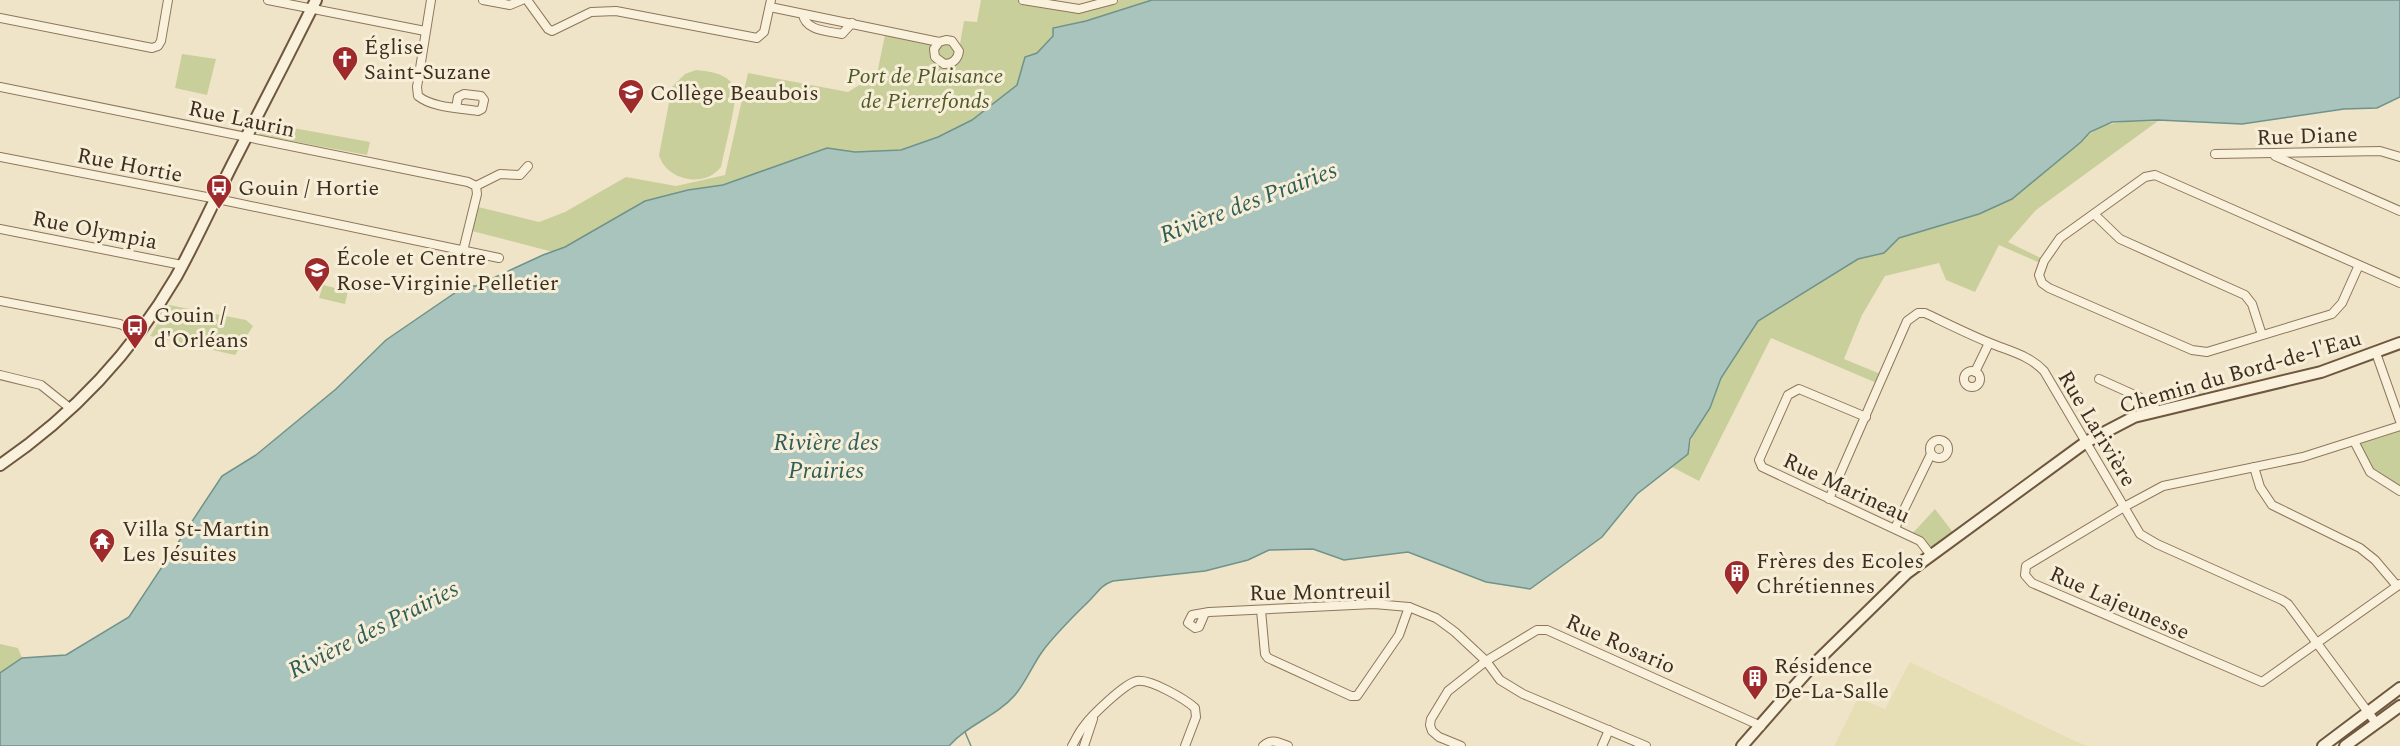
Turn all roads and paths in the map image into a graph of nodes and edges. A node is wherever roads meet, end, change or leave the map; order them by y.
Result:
1 (168, 0) edge
2 (268, 0) edge
3 (431, 0) edge
4 (483, 0) edge
5 (522, 0) edge
6 (527, 0) edge
7 (1023, 0) edge
8 (1113, 0) edge
9 (770, 3) edge
10 (314, 4) edge
11 (803, 14) junction
12 (0, 18) edge
13 (852, 23) junction
14 (425, 31) junction
15 (939, 42) dead end
16 (0, 87) edge
17 (456, 108) dead end
18 (247, 137) junction
19 (2215, 154) dead end
20 (2271, 155) junction
21 (0, 157) edge
22 (2400, 157) edge
23 (528, 166) dead end
24 (476, 186) junction
25 (216, 199) junction
26 (2400, 211) edge
27 (2094, 214) junction
28 (0, 229) edge
29 (464, 251) junction
30 (500, 258) dead end
31 (182, 265) junction
32 (2359, 265) junction
33 (2400, 283) edge
34 (0, 301) edge
35 (138, 333) junction
36 (2262, 335) junction
37 (1989, 343) junction
38 (2400, 343) edge
39 (2376, 353) junction
40 (1975, 372) dead end
41 (0, 375) edge
42 (2098, 379) dead end
43 (71, 409) junction
44 (2158, 410) junction
45 (1866, 417) junction
46 (2400, 421) edge
47 (2400, 426) edge
48 (2354, 441) junction
49 (2086, 442) junction
50 (1931, 454) dead end
51 (0, 465) edge
52 (2254, 468) junction
53 (2400, 491) edge
54 (1829, 499) junction
55 (2124, 507) junction
56 (1895, 528) junction
57 (1930, 554) junction
58 (2398, 585) edge
59 (1408, 607) junction
60 (1261, 610) junction
61 (1205, 613) dead end
62 (2318, 643) junction
63 (1486, 661) junction
64 (2400, 688) edge
65 (2400, 706) edge
66 (2369, 712) junction
67 (1095, 715) junction
68 (2376, 723) junction
69 (1761, 726) junction
70 (1609, 730) junction
71 (1072, 746) edge
72 (1084, 746) edge
73 (1185, 746) edge
74 (1263, 746) edge
75 (1288, 746) edge
76 (1461, 746) edge
77 (1602, 746) edge
78 (1646, 746) edge
79 (1742, 746) edge
80 (2323, 746) edge
81 (2345, 746) edge

1 - 12 street
2 - 10 street
3 - 14 street
4 - 5 street
6 - 9 street
7 - 8 street
9 - 11 street
10 - 14 street
10 - 18 street
11 - 13 street
11 - 13 street
13 - 15 street
14 - 17 street
16 - 18 street, Rue Laurin
18 - 24 street, Rue Laurin
18 - 25 street
19 - 20 street, Rue Diane
20 - 22 street, Rue Diane
20 - 26 street
21 - 25 street, Rue Hortie
23 - 24 street
24 - 29 street
25 - 29 street, Rue Hortie
25 - 31 street
27 - 32 street
27 - 36 street
27 - 36 street
28 - 31 street, Rue Olympia
29 - 30 street, Rue Hortie
31 - 35 street
32 - 33 street
32 - 36 street
34 - 35 street
35 - 43 street
37 - 40 street
37 - 45 street, Rue Larivière
37 - 49 street, Rue Larivière
38 - 39 street, Chemin du Bord-de-l'Eau
39 - 44 street, Chemin du Bord-de-l'Eau
39 - 46 street
41 - 43 street
42 - 44 street
43 - 51 street
44 - 49 street, Chemin du Bord-de-l'Eau
45 - 54 street, Rue Larivière
45 - 54 street, Rue Marineau
47 - 48 street, Rue Lajeunesse
48 - 52 street, Rue Lajeunesse
48 - 53 street
49 - 55 street, Rue Larivière
49 - 57 street, Chemin du Bord-de-l'Eau
50 - 56 street
52 - 55 street, Rue Lajeunesse
52 - 58 street
54 - 56 street, Rue Marineau
55 - 62 street, Rue Larivière
55 - 62 street, Rue Lajeunesse
56 - 57 street, Rue Marineau
57 - 69 street, Chemin du Bord-de-l'Eau
58 - 62 street, Rue Lajeunesse
59 - 60 street, Rue Montreuil
59 - 60 street
59 - 63 street, Rue Montreuil
60 - 61 street, Rue Montreuil
62 - 66 street, Rue Larivière
63 - 69 street, Rue Rosario
63 - 70 street, Rue Montreuil
63 - 76 street, Rue Rosario
64 - 66 street
65 - 68 street
66 - 68 street, Rue Larivière
66 - 80 street
67 - 71 street
67 - 72 street
67 - 73 street
68 - 81 street
69 - 79 street, Chemin du Bord-de-l'Eau
70 - 77 street
70 - 78 street, Rue Montreuil
74 - 75 street

